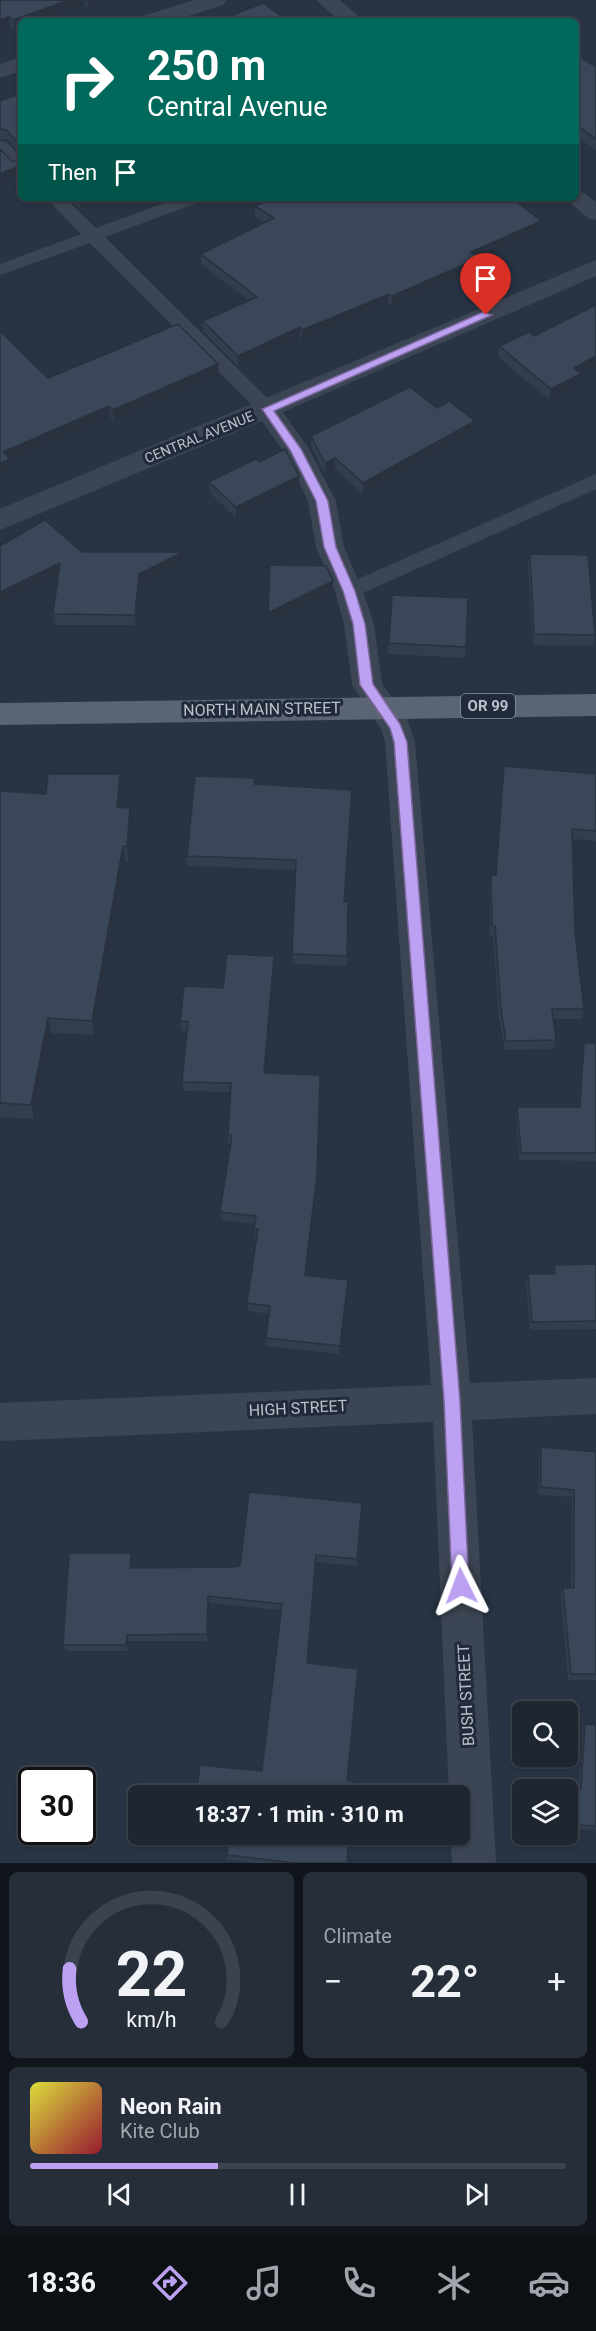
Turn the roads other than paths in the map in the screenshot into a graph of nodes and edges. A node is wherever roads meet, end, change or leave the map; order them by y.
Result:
1 (215, 0) edge
2 (327, 0) edge
3 (160, 18) edge
4 (349, 18) edge
5 (18, 65) edge
6 (0, 71) edge
7 (0, 146) edge
8 (18, 163) edge
9 (579, 200) edge
10 (58, 201) edge
11 (186, 201) edge
12 (596, 213) edge
13 (94, 236) junction
14 (596, 267) edge
15 (0, 270) edge
16 (267, 409) junction
17 (596, 481) edge
18 (0, 519) edge
19 (349, 591) junction
20 (596, 705) edge
21 (381, 707) junction
22 (0, 714) edge
23 (596, 1396) edge
24 (452, 1401) junction
25 (0, 1422) edge
26 (474, 1863) edge

1 - 3 street
2 - 4 street
5 - 6 street
7 - 8 lane
9 - 12 street
10 - 13 lane
11 - 13 lane
13 - 15 lane
13 - 16 lane
14 - 16 street, CENTRAL AVENUE
16 - 18 street, CENTRAL AVENUE
16 - 19 street, BUSH STREET
17 - 19 lane
19 - 21 street, BUSH STREET
20 - 21 main road, NORTH MAIN STREET / OR 99
21 - 22 main road, NORTH MAIN STREET / OR 99
21 - 24 street, BUSH STREET
23 - 24 street, HIGH STREET
24 - 25 street, HIGH STREET
24 - 26 street, BUSH STREET

